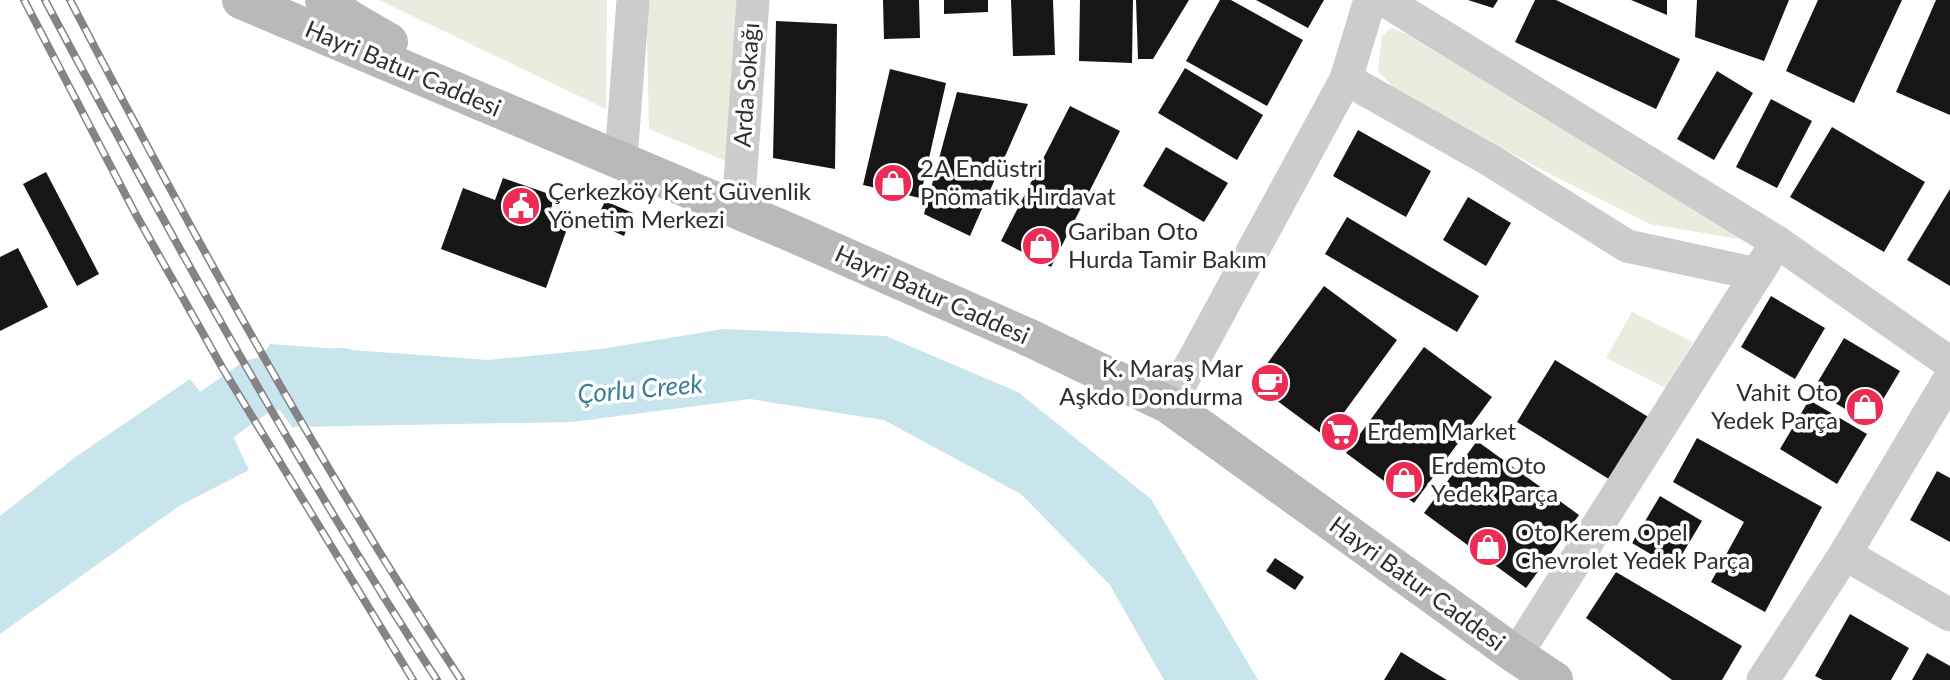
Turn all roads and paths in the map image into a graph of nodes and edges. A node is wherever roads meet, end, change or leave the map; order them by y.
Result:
1 (241, 0) edge
2 (324, 0) edge
3 (634, 0) edge
4 (753, 0) edge
5 (1370, 0) edge
6 (1384, 0) edge
7 (1346, 79) junction
8 (527, 122) junction
9 (621, 159) junction
10 (738, 211) junction
11 (1777, 242) junction
12 (1756, 274) junction
13 (1950, 363) edge
14 (1950, 378) edge
15 (1169, 405) junction
16 (1845, 554) junction
17 (1950, 615) edge
18 (1516, 655) junction
19 (1555, 680) edge
20 (1763, 680) edge

1 - 8 main road, Hayri Batur Caddesi
2 - 8 main road, Hayri Batur Caddesi
3 - 9 street
4 - 10 street, Arda Sokağı
5 - 7 street
6 - 11 street
7 - 12 street
7 - 15 street
8 - 9 main road, Hayri Batur Caddesi
9 - 10 main road, Hayri Batur Caddesi
10 - 15 main road, Hayri Batur Caddesi
11 - 12 street
11 - 13 street
12 - 18 street
14 - 16 street
15 - 18 main road, Hayri Batur Caddesi
16 - 17 street
16 - 20 street
18 - 19 main road, Hayri Batur Caddesi

